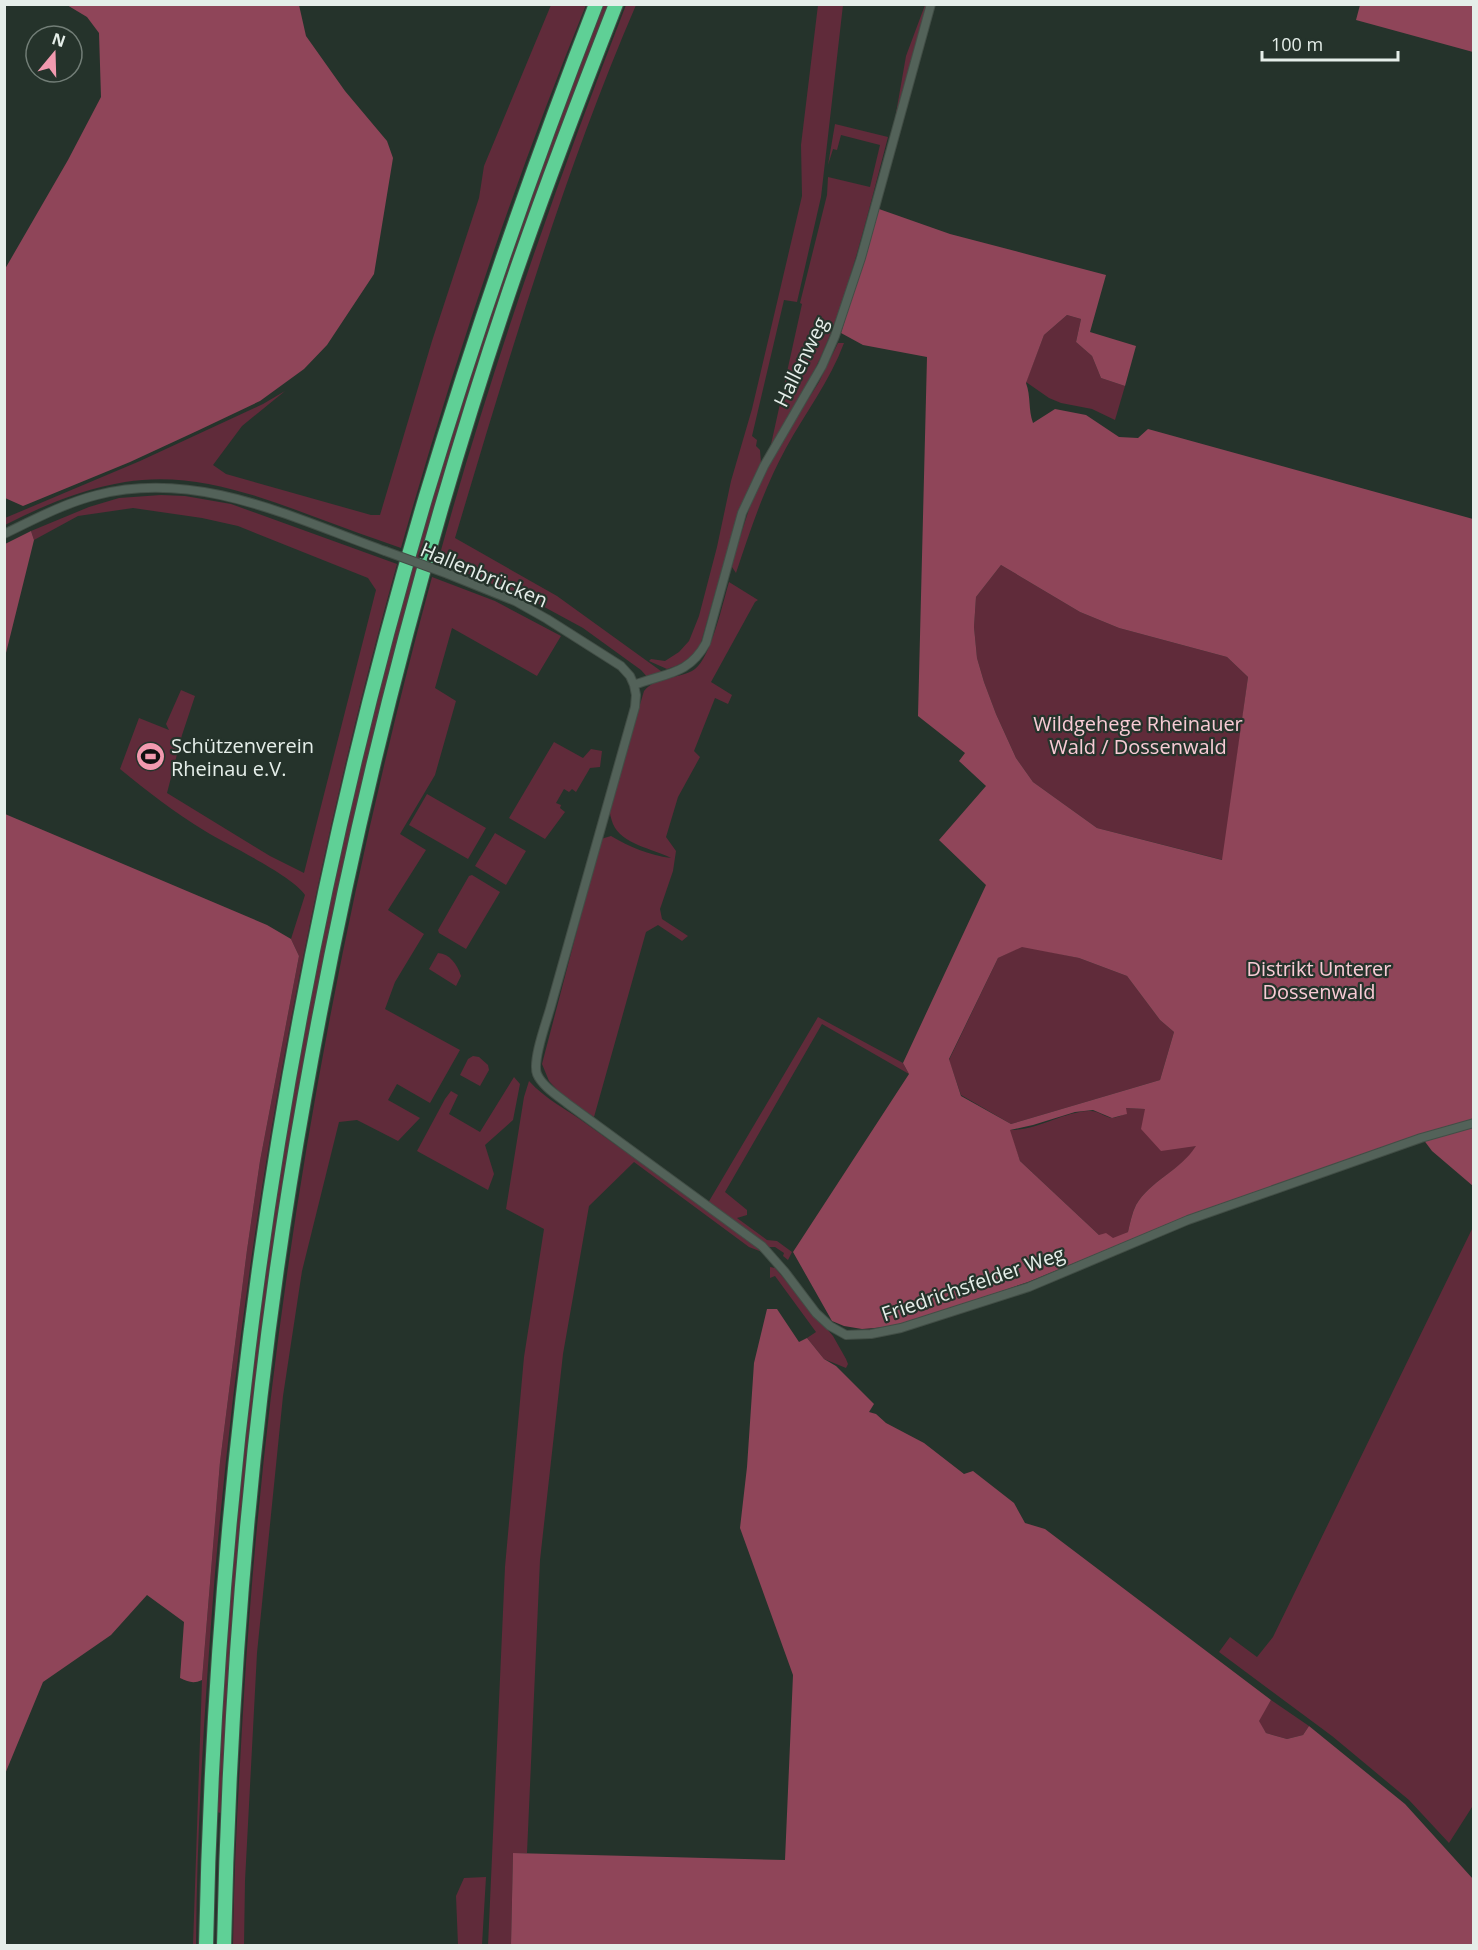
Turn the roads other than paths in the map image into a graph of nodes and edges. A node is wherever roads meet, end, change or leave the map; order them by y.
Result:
1 (596, 4) edge
2 (616, 4) edge
3 (931, 4) edge
4 (4, 534) edge
5 (634, 685) junction
6 (1473, 1123) edge
7 (206, 1946) edge
8 (224, 1946) edge

1 - 7 highway
2 - 8 highway
3 - 5 street, Hallenweg
4 - 5 street, Hallenbrücken, bridge
5 - 6 street, Friedrichsfelder Weg

